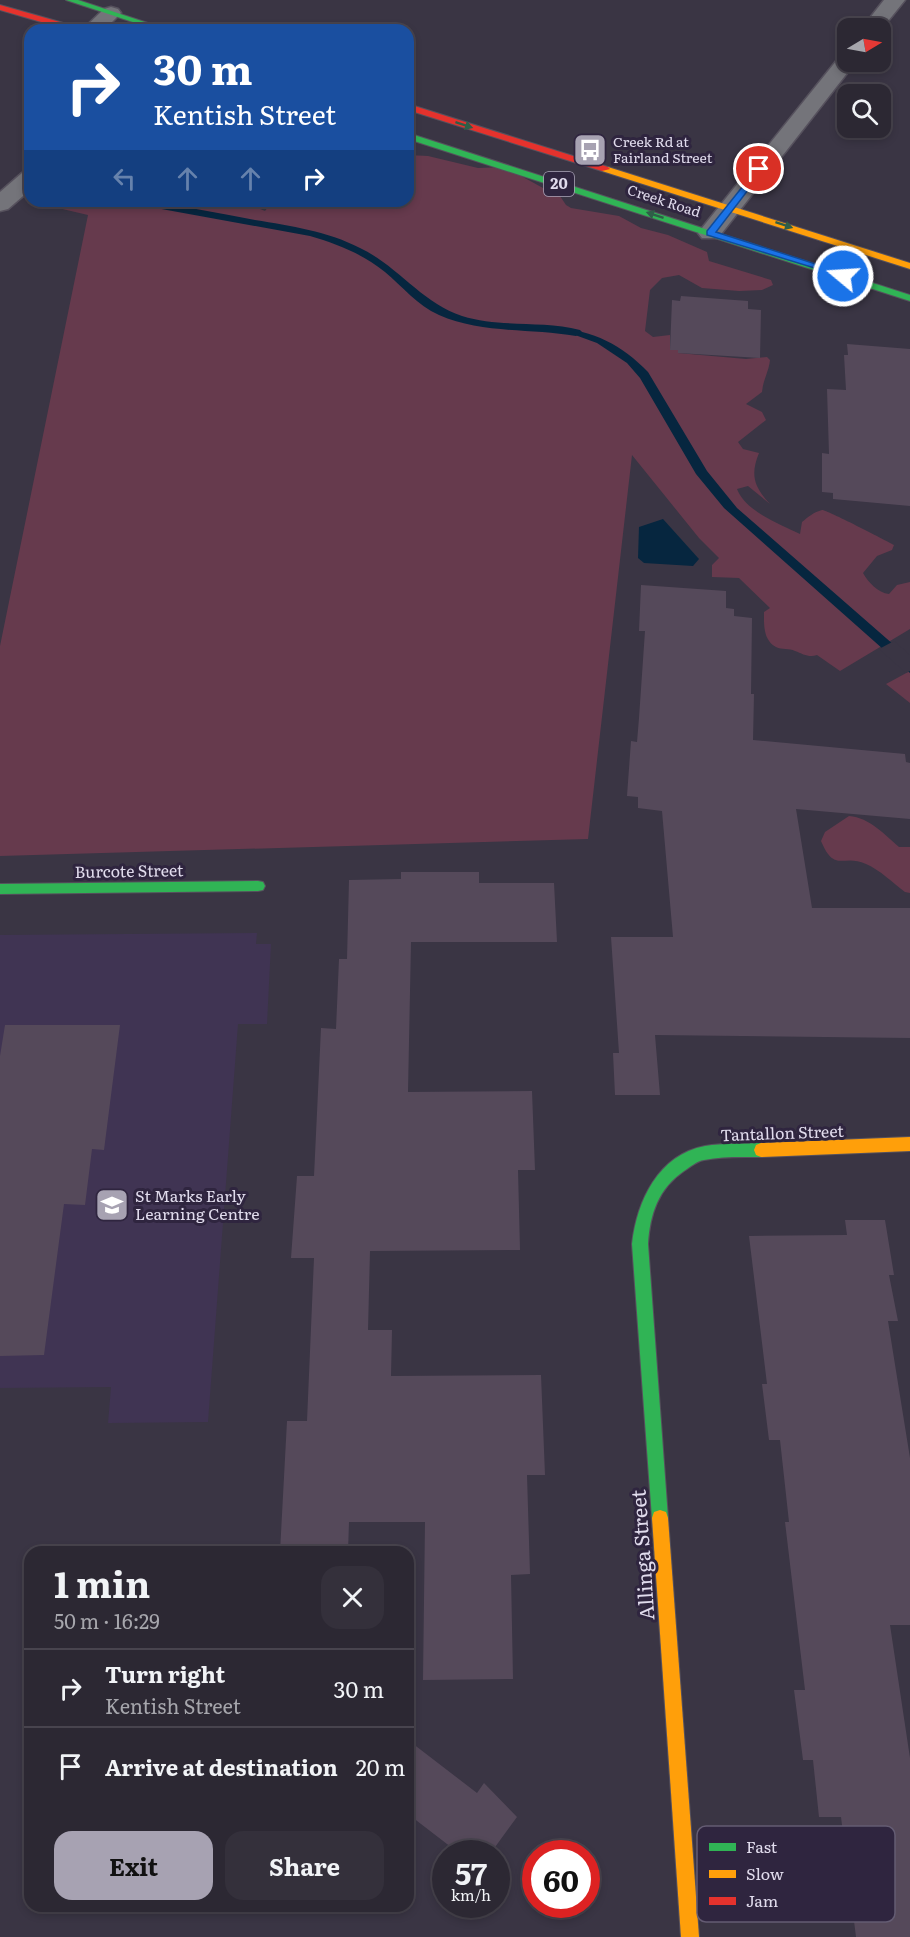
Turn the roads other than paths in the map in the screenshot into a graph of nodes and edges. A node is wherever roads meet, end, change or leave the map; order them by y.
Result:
1 (70, 0) edge
2 (895, 0) edge
3 (0, 7) edge
4 (111, 13) junction
5 (880, 18) edge
6 (58, 24) edge
7 (99, 24) edge
8 (146, 24) edge
9 (837, 72) edge
10 (414, 109) edge
11 (414, 138) edge
12 (24, 183) edge
13 (0, 204) edge
14 (728, 207) junction
15 (710, 233) junction
16 (910, 266) edge
17 (910, 298) edge
18 (258, 886) dead end
19 (0, 889) edge
20 (910, 1144) edge
21 (663, 1176) joint
22 (690, 1937) edge

1 - 4 main road
2 - 5 street
3 - 6 main road
4 - 7 street
4 - 8 main road
9 - 14 street
10 -> 14 main road, Creek Road / 20
15 -> 11 main road, Creek Road / 20
12 - 13 street
14 - 15 street
14 -> 16 main road, Creek Road / 20
15 - 17 main road, Creek Road / 20
18 - 19 main road, Burcote Street
20 - 21 main road, Tantallon Street
21 - 22 main road, Allinga Street

